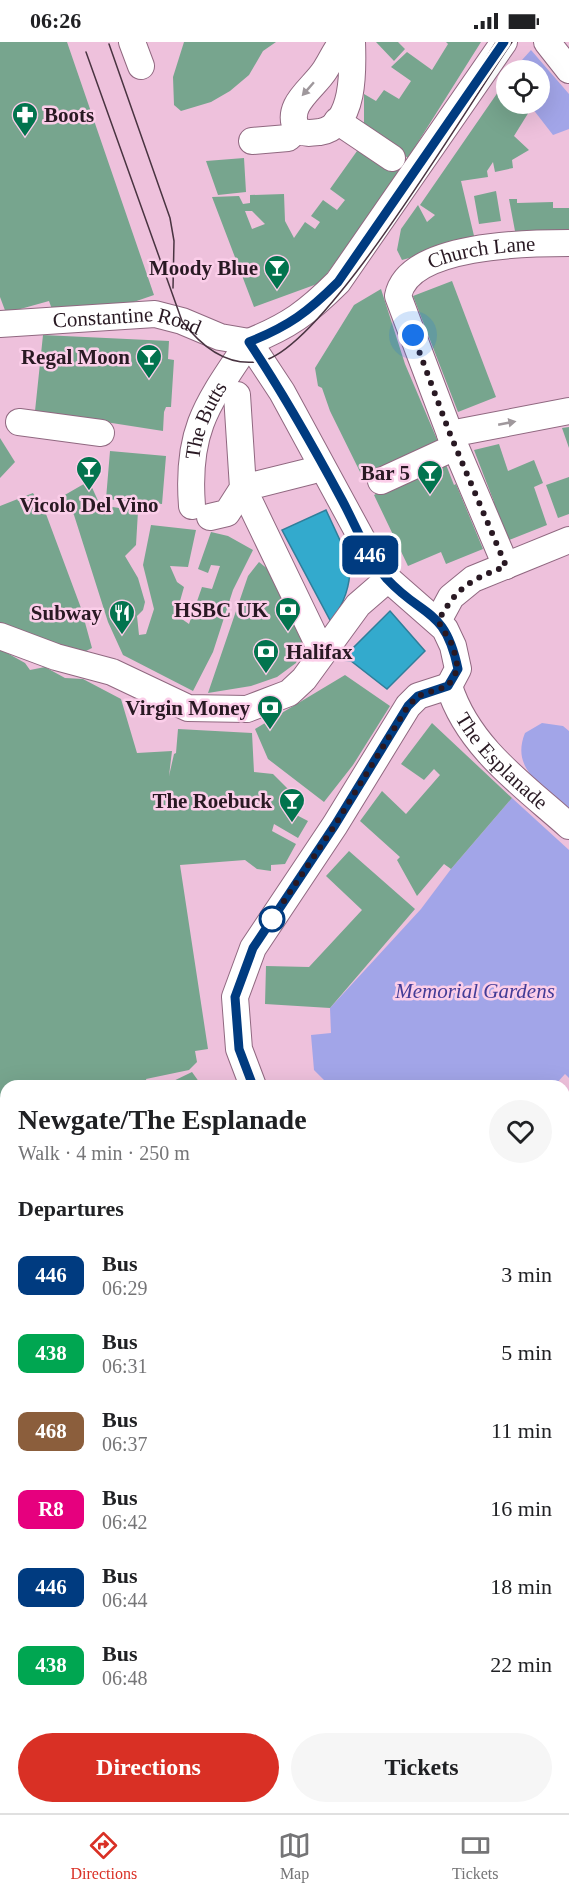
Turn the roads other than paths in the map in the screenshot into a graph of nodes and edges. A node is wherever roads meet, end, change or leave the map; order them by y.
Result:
1 (132, 42) edge
2 (342, 42) edge
3 (352, 42) edge
4 (504, 42) edge
5 (547, 42) edge
6 (141, 66) dead end
7 (569, 70) edge
8 (337, 121) junction
9 (297, 130) junction
10 (252, 141) dead end
11 (392, 158) dead end
12 (569, 243) edge
13 (1, 323) edge
14 (249, 342) junction
15 (237, 395) dead end
16 (569, 411) edge
17 (19, 422) dead end
18 (100, 433) dead end
19 (452, 440) junction
20 (311, 471) dead end
21 (381, 481) dead end
22 (243, 488) junction
23 (569, 540) edge
24 (506, 566) junction
25 (388, 579) junction
26 (438, 621) junction
27 (0, 636) edge
28 (319, 646) dead end
29 (448, 686) junction
30 (569, 826) edge
31 (251, 1080) edge

1 - 6 street
2 -> 9 street
3 - 8 street
4 - 14 street
5 - 7 street
8 - 9 street
8 - 11 street
9 - 10 street
12 - 19 street, Church Lane
13 - 14 street, Constantine Road
14 - 22 street, The Butts
14 - 25 street
15 - 22 street
19 -> 16 street
17 - 18 street
19 - 21 street
19 - 24 street
20 - 22 street
22 - 28 street
23 - 24 street
24 - 26 street
25 - 26 street
25 - 27 street
26 - 29 street
29 - 30 street, The Esplanade
29 - 31 street

